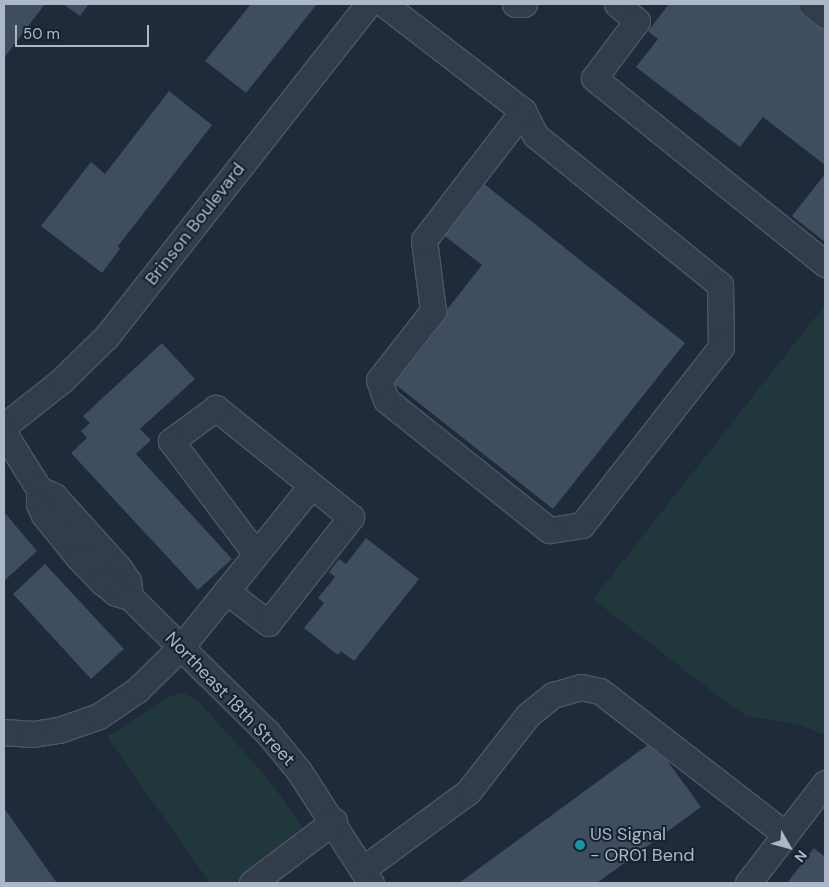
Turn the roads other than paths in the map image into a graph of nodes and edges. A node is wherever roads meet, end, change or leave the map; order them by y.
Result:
1 (368, 4) edge
2 (384, 4) edge
3 (515, 4) edge
4 (524, 4) edge
5 (617, 4) edge
6 (811, 4) edge
7 (825, 16) edge
8 (523, 111) junction
9 (825, 264) edge
10 (4, 426) edge
11 (4, 433) edge
12 (312, 486) junction
13 (256, 554) junction
14 (226, 591) junction
15 (182, 646) junction
16 (4, 732) edge
17 (825, 783) edge
18 (825, 800) edge
19 (334, 821) junction
20 (788, 830) junction
21 (367, 876) edge
22 (252, 883) edge
23 (748, 883) edge

1 - 10 street, Brinson Boulevard
2 - 8 street
3 - 4 street
5 - 9 street
6 - 7 street
8 - 8 street
11 - 15 street, Northeast 18th Street
12 - 13 street
12 - 13 street
12 - 14 street
13 - 14 street
14 - 15 street
15 - 16 street
15 - 19 street, Northeast 18th Street
17 - 20 street
18 - 20 street
19 - 21 street, Northeast 18th Street
19 - 22 street
20 - 21 street
20 - 23 street

